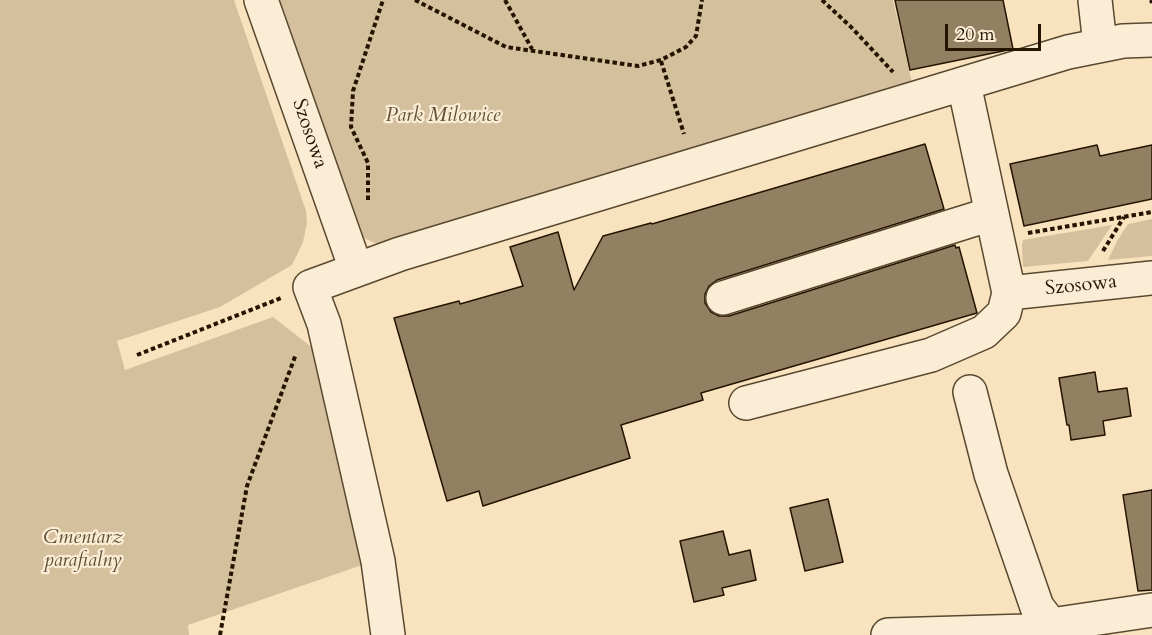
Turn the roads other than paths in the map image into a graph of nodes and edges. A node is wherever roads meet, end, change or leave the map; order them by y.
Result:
1 (261, 0) edge
2 (1095, 0) edge
3 (1152, 40) edge
4 (1100, 45) junction
5 (964, 84) junction
6 (993, 226) junction
7 (356, 269) junction
8 (1152, 278) edge
9 (1009, 293) junction
10 (723, 298) dead end
11 (970, 392) dead end
12 (746, 404) dead end
13 (1152, 610) edge
14 (1039, 628) junction
15 (387, 635) edge
16 (888, 635) edge

1 - 7 street, Szosowa
2 - 4 street
3 - 4 street
4 - 5 street
5 - 6 street
5 - 7 street
6 - 9 street
6 - 10 street
7 - 15 street
8 - 9 street, Szosowa
9 - 12 street
11 - 14 street
13 - 14 street
14 - 16 street

